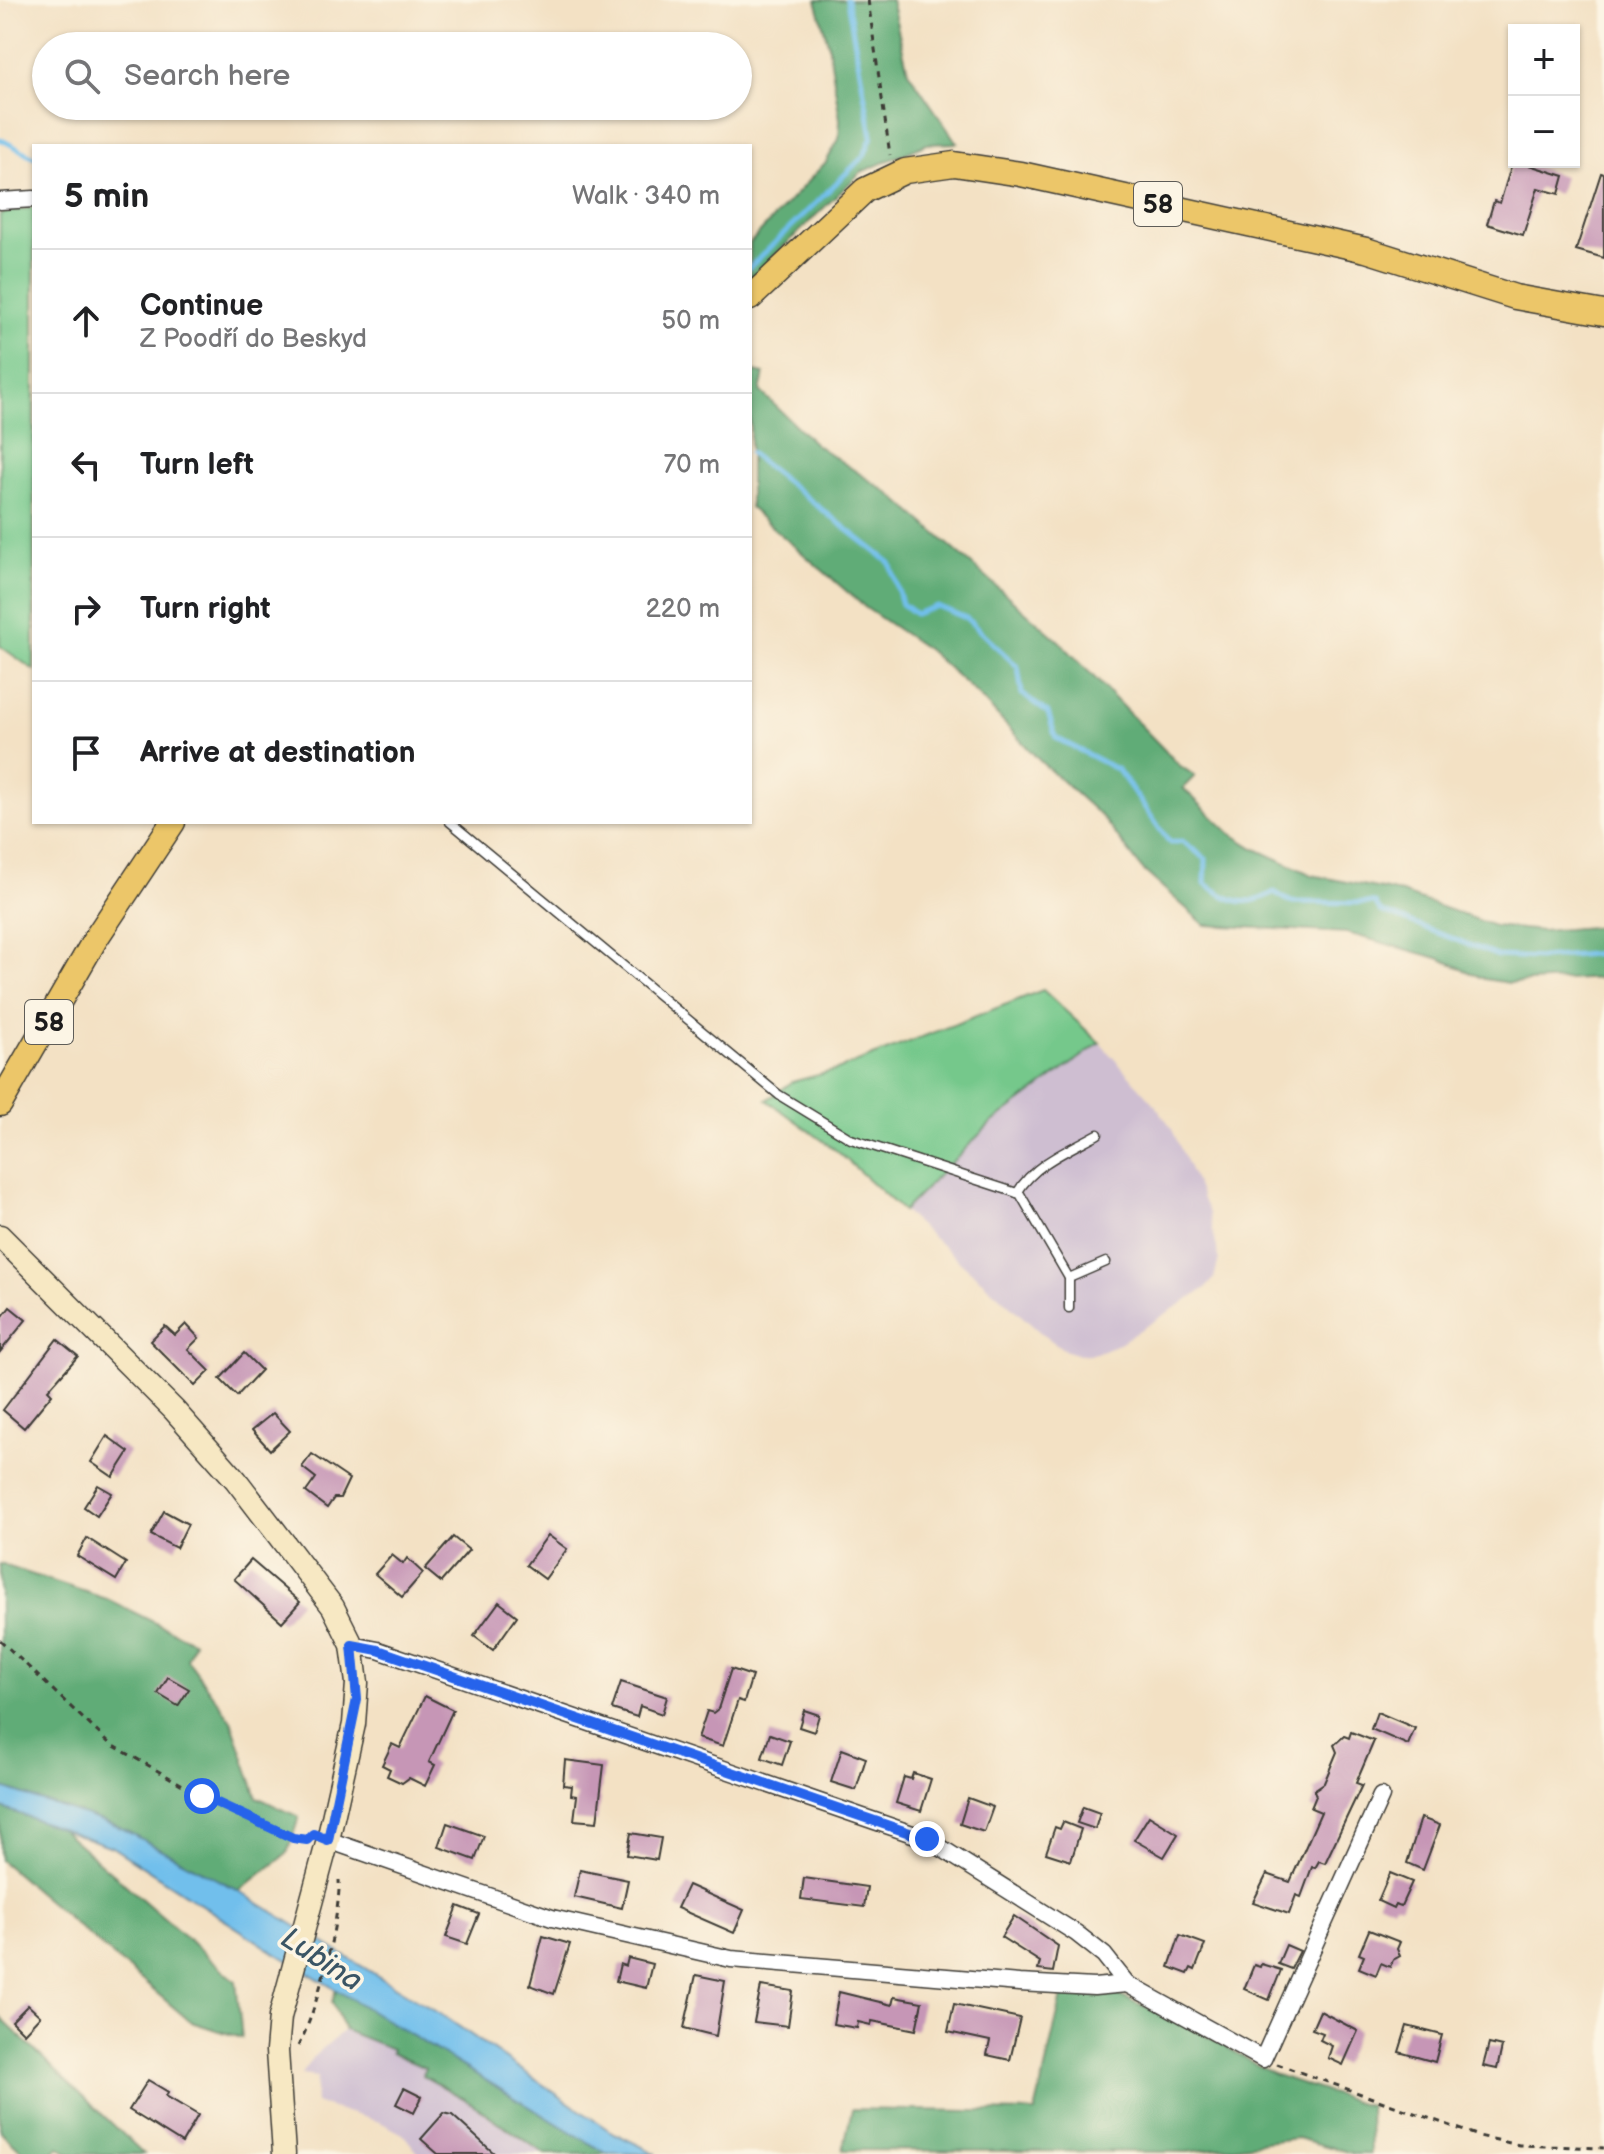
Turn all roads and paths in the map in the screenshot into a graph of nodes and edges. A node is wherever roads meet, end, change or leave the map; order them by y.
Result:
1 (868, 0) edge
2 (894, 175) junction
3 (32, 199) edge
4 (0, 201) edge
5 (752, 296) edge
6 (1604, 313) edge
7 (172, 824) edge
8 (452, 824) edge
9 (0, 1104) edge
10 (1098, 1134) dead end
11 (1017, 1193) junction
12 (0, 1236) edge
13 (1106, 1262) dead end
14 (1069, 1278) junction
15 (1069, 1308) dead end
16 (0, 1640) edge
17 (352, 1645) junction
18 (1381, 1796) dead end
19 (335, 1842) junction
20 (1127, 1984) junction
21 (314, 2001) dead end
22 (1263, 2059) junction
23 (1604, 2148) edge
24 (284, 2154) edge

1 - 2 path
2 - 5 main road, 58
2 - 6 main road, 58
3 - 4 street
7 - 9 main road, 58
8 - 11 lane
10 - 11 lane
11 - 14 lane
12 - 17 main road
13 - 14 lane
14 - 15 lane
16 - 19 path
17 - 19 main road
17 - 20 street
18 - 22 street
19 - 20 street
19 - 21 path
19 - 24 main road
20 - 22 street
22 - 23 path

